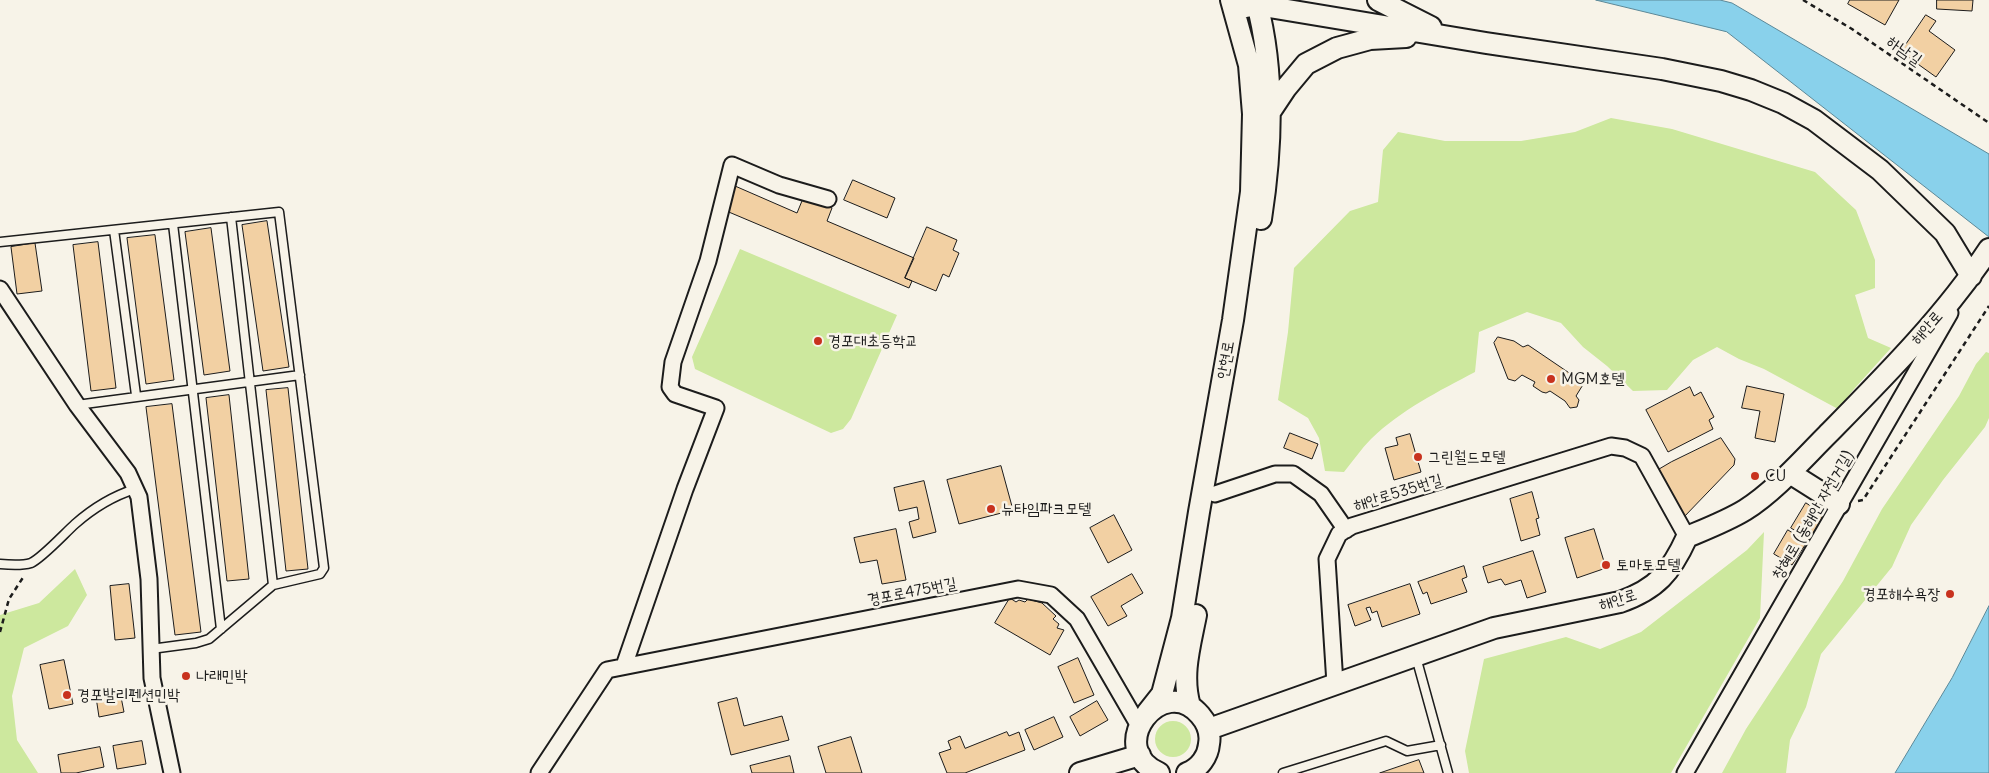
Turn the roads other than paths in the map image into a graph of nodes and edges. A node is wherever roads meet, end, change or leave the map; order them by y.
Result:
1 (1378, 0) edge
2 (1256, 2) edge
3 (1233, 4) edge
4 (1446, 35) junction
5 (1270, 112) junction
6 (828, 199) dead end
7 (230, 218) junction
8 (173, 224) junction
9 (114, 230) junction
10 (0, 242) edge
11 (1989, 249) edge
12 (1971, 276) junction
13 (0, 289) edge
14 (300, 375) junction
15 (250, 380) junction
16 (192, 388) junction
17 (136, 396) junction
18 (77, 404) junction
19 (1790, 473) junction
20 (135, 489) junction
21 (1215, 494) junction
22 (1839, 504) junction
23 (1346, 530) junction
24 (1686, 537) junction
25 (0, 564) edge
26 (273, 585) junction
27 (221, 629) junction
28 (151, 649) junction
29 (1416, 657) junction
30 (624, 666) junction
31 (1334, 684) junction
32 (1190, 706) junction
33 (1143, 720) junction
34 (1209, 729) junction
35 (1441, 744) junction
36 (1140, 755) junction
37 (172, 773) edge
38 (539, 773) edge
39 (1080, 773) edge
40 (1159, 773) edge
41 (1187, 773) edge
42 (1283, 773) edge
43 (1448, 773) edge
44 (1685, 773) edge

1 - 4 street
2 - 3 street
2 - 4 street
2 - 5 street, 안현로
3 - 33 street, 안현로
4 - 5 street
4 - 12 street
5 - 21 street, 안현로
6 - 30 street
7 - 8 lane
7 - 14 lane
7 - 15 lane
8 - 9 lane
8 - 16 lane
9 - 10 lane
9 - 17 lane
11 - 12 street, 해안로
12 - 19 street, 해안로
12 - 22 street, 창혜로 (동해안 자전거길)
13 - 18 street
14 - 15 lane
14 - 26 lane
15 - 16 lane
15 - 26 lane
16 - 17 lane
16 - 27 lane
17 - 18 lane
18 - 20 street
19 - 22 street
19 - 24 street, 해안로
20 - 25 lane
20 - 28 street
21 - 23 street
21 - 32 street, 안현로
22 - 44 street, 창혜로 (동해안 자전거길)
23 - 24 street, 해안로535번길
23 - 31 street, 해안로535번길
24 - 29 street, 해안로
26 - 27 lane
27 - 28 lane
28 - 37 street
29 - 31 street, 해안로
29 - 35 lane
30 - 33 street, 경포로475번길
30 - 38 street, 경포로475번길
31 - 34 street, 해안로
32 - 33 street
32 - 34 street
33 - 36 street
34 - 41 street
35 - 42 lane
35 - 43 lane
36 - 39 street
36 - 40 street

